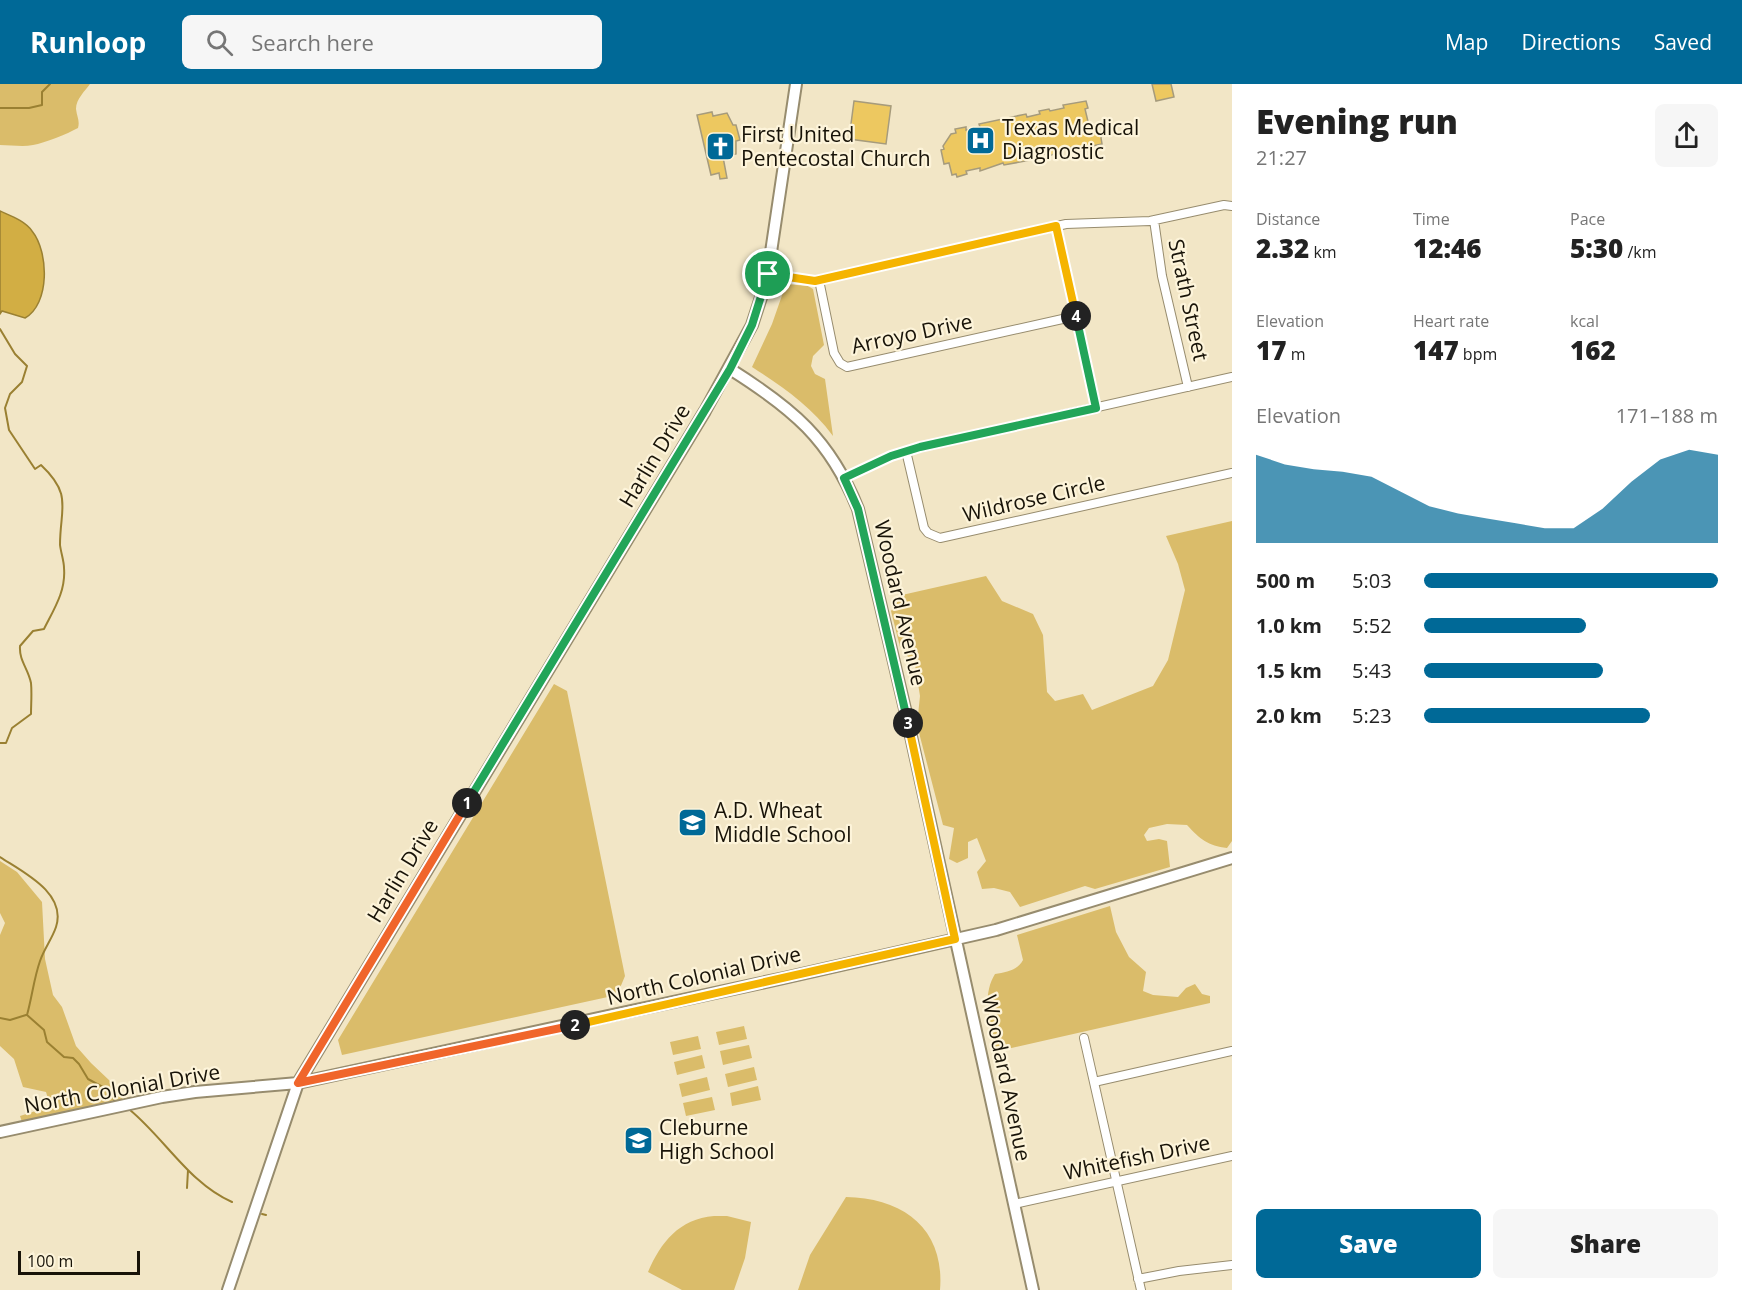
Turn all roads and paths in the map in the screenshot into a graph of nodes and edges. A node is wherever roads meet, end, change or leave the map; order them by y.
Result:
1 (796, 85) edge
2 (1232, 206) edge
3 (1154, 220) junction
4 (1056, 226) junction
5 (768, 274) junction
6 (819, 280) junction
7 (1076, 316) junction
8 (730, 369) junction
9 (1232, 377) edge
10 (1188, 387) junction
11 (1096, 408) junction
12 (906, 451) junction
13 (1232, 473) edge
14 (844, 478) junction
15 (1232, 858) edge
16 (955, 939) junction
17 (1084, 1038) dead end
18 (1232, 1051) edge
19 (1094, 1082) junction
20 (298, 1083) junction
21 (0, 1132) edge
22 (1232, 1155) edge
23 (1116, 1181) junction
24 (1014, 1204) junction
25 (1232, 1265) edge
26 (1138, 1279) junction
27 (228, 1290) edge
28 (1033, 1290) edge
29 (1141, 1290) edge

1 - 5 street
2 - 3 street
3 - 4 street
3 - 10 street, Strath Street
4 - 6 street
4 - 7 street
5 - 6 street
5 - 8 street
6 - 7 street, Arroyo Drive
7 - 11 street
8 - 14 street, Woodard Avenue
8 - 20 street, Harlin Drive
9 - 10 street
10 - 11 street
11 - 12 street
12 - 13 street, Wildrose Circle
12 - 14 street
14 - 16 street, Woodard Avenue
15 - 16 street, North Colonial Drive
16 - 20 street, North Colonial Drive
16 - 24 street, Woodard Avenue
17 - 19 street
18 - 19 street
19 - 23 street
20 - 21 street, North Colonial Drive
20 - 27 street, Harlin Drive
22 - 23 street, Whitefish Drive
23 - 24 street, Whitefish Drive
23 - 26 street
24 - 28 street, Woodard Avenue
25 - 26 street
26 - 29 street

